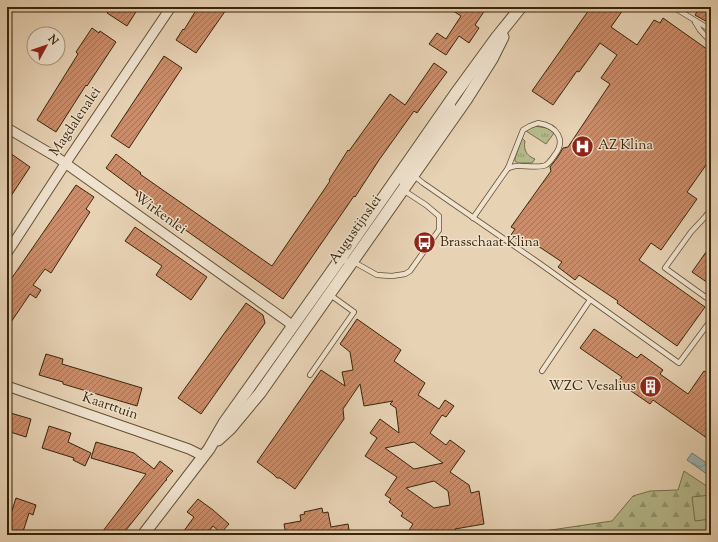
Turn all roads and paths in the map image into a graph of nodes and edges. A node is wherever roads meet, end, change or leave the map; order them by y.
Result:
1 (171, 7) edge
2 (521, 7) edge
3 (673, 7) edge
4 (513, 19) junction
5 (694, 20) junction
6 (711, 30) edge
7 (711, 42) edge
8 (452, 99) junction
9 (7, 128) edge
10 (65, 164) junction
11 (508, 168) junction
12 (412, 172) junction
13 (403, 190) junction
14 (711, 209) edge
15 (474, 218) junction
16 (7, 253) edge
17 (352, 261) junction
18 (339, 262) junction
19 (329, 294) junction
20 (590, 300) junction
21 (711, 301) edge
22 (711, 320) edge
23 (293, 326) junction
24 (542, 371) dead end
25 (310, 375) dead end
26 (7, 386) edge
27 (206, 452) junction
28 (143, 535) edge

1 - 10 street, Magdalenalei
2 - 4 street, Augustijnslei
3 - 5 lane
4 - 8 street, Augustijnslei
4 - 12 street, Augustijnslei
5 - 6 lane
5 - 7 lane
8 - 12 lane
8 - 18 street, Augustijnslei
9 - 10 street, Wirkenlei
10 - 16 street, Magdalenalei
10 - 23 street, Wirkenlei
11 - 11 lane
11 - 15 lane
12 - 13 street, Augustijnslei
12 - 15 lane
13 - 17 street, Augustijnslei
13 - 17 lane
14 - 21 lane
15 - 20 lane
17 - 18 lane
17 - 19 street, Augustijnslei
18 - 23 street, Augustijnslei
19 - 25 lane
19 - 27 street, Augustijnslei
20 - 22 lane
20 - 24 lane
23 - 27 street, Augustijnslei
26 - 27 street, Kaarttuin
27 - 28 street, Augustijnslei

